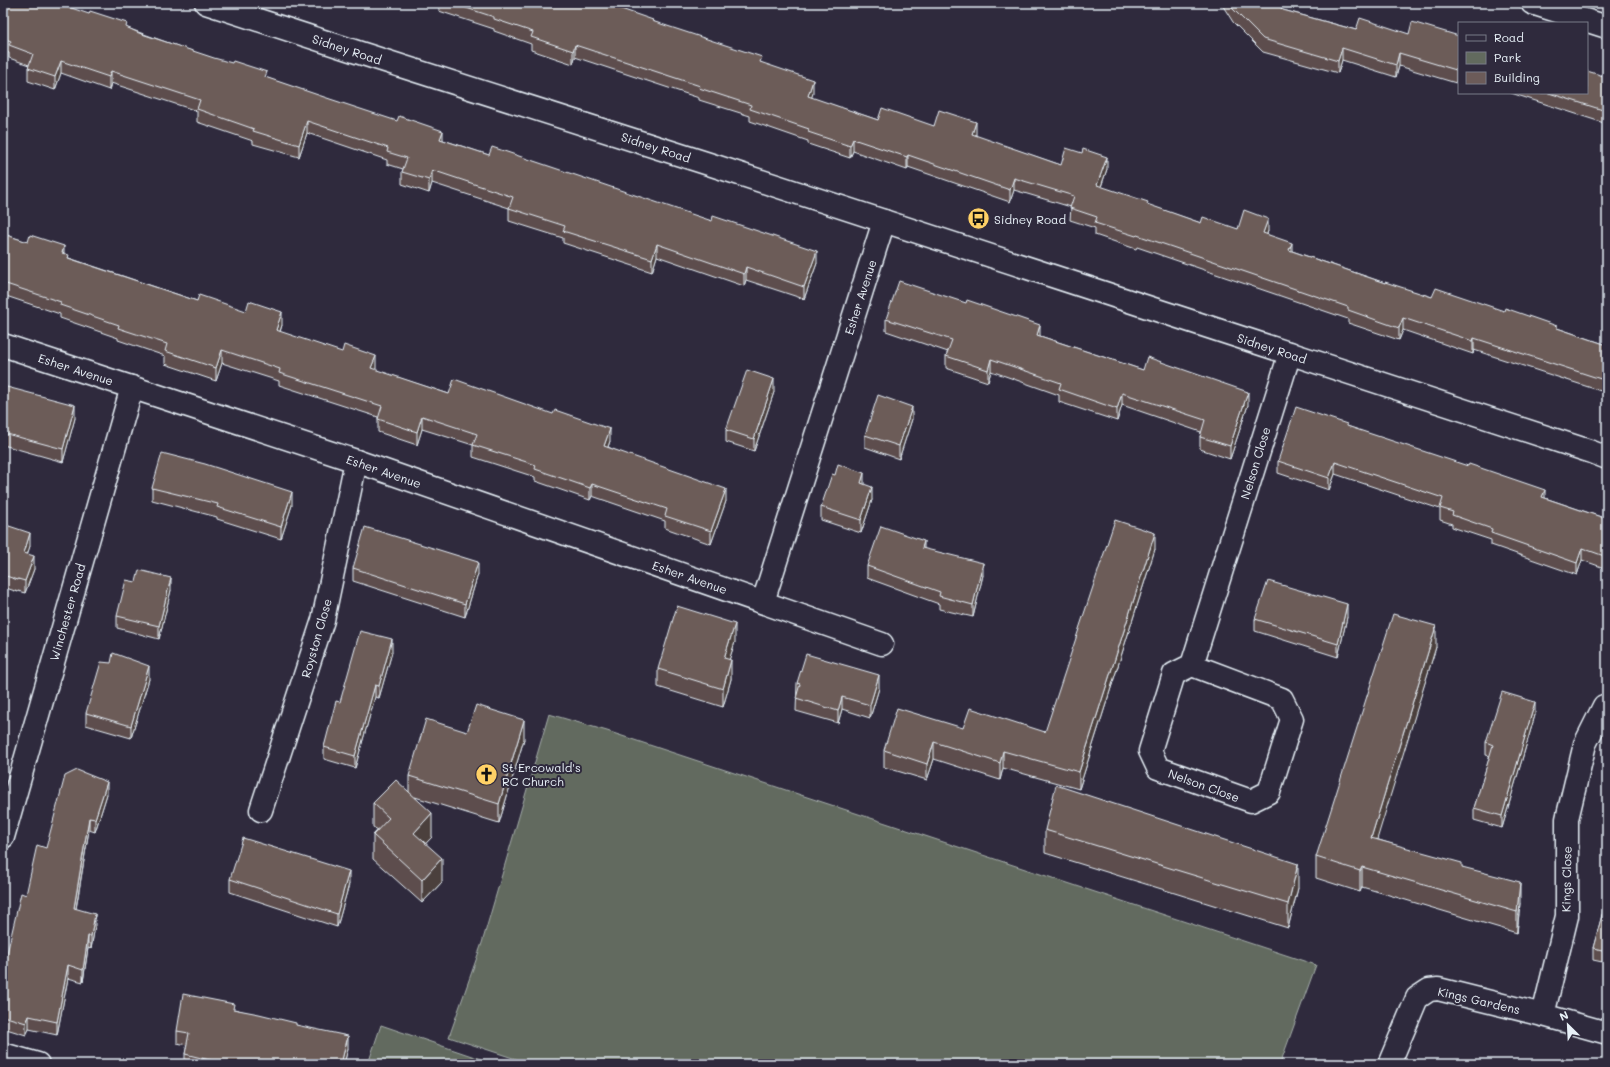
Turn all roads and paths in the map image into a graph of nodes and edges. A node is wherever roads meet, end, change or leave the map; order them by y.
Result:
1 (206, 3) edge
2 (1532, 3) edge
3 (1607, 27) edge
4 (884, 221) junction
5 (3, 345) edge
6 (1290, 354) junction
7 (132, 387) junction
8 (1607, 458) edge
9 (356, 461) junction
10 (763, 602) junction
11 (882, 644) dead end
12 (1192, 665) junction
13 (1604, 706) dead end
14 (261, 810) dead end
15 (3, 836) edge
16 (1543, 1015) junction
17 (1607, 1033) edge
18 (3, 1054) edge
19 (38, 1064) edge
20 (1391, 1064) edge

1 - 4 street, Sidney Road
2 - 3 street
4 - 6 street, Sidney Road
4 - 10 street, Esher Avenue
5 - 7 street, Esher Avenue
6 - 8 street, Sidney Road
6 - 12 street, Nelson Close
7 - 9 street, Esher Avenue
7 - 15 street, Winchester Road
9 - 10 street, Esher Avenue
9 - 14 street, Royston Close
10 - 11 street, Esher Avenue
12 - 12 street, Nelson Close
13 - 16 street, Kings Close
16 - 17 street
16 - 20 street, Kings Gardens
18 - 19 street

